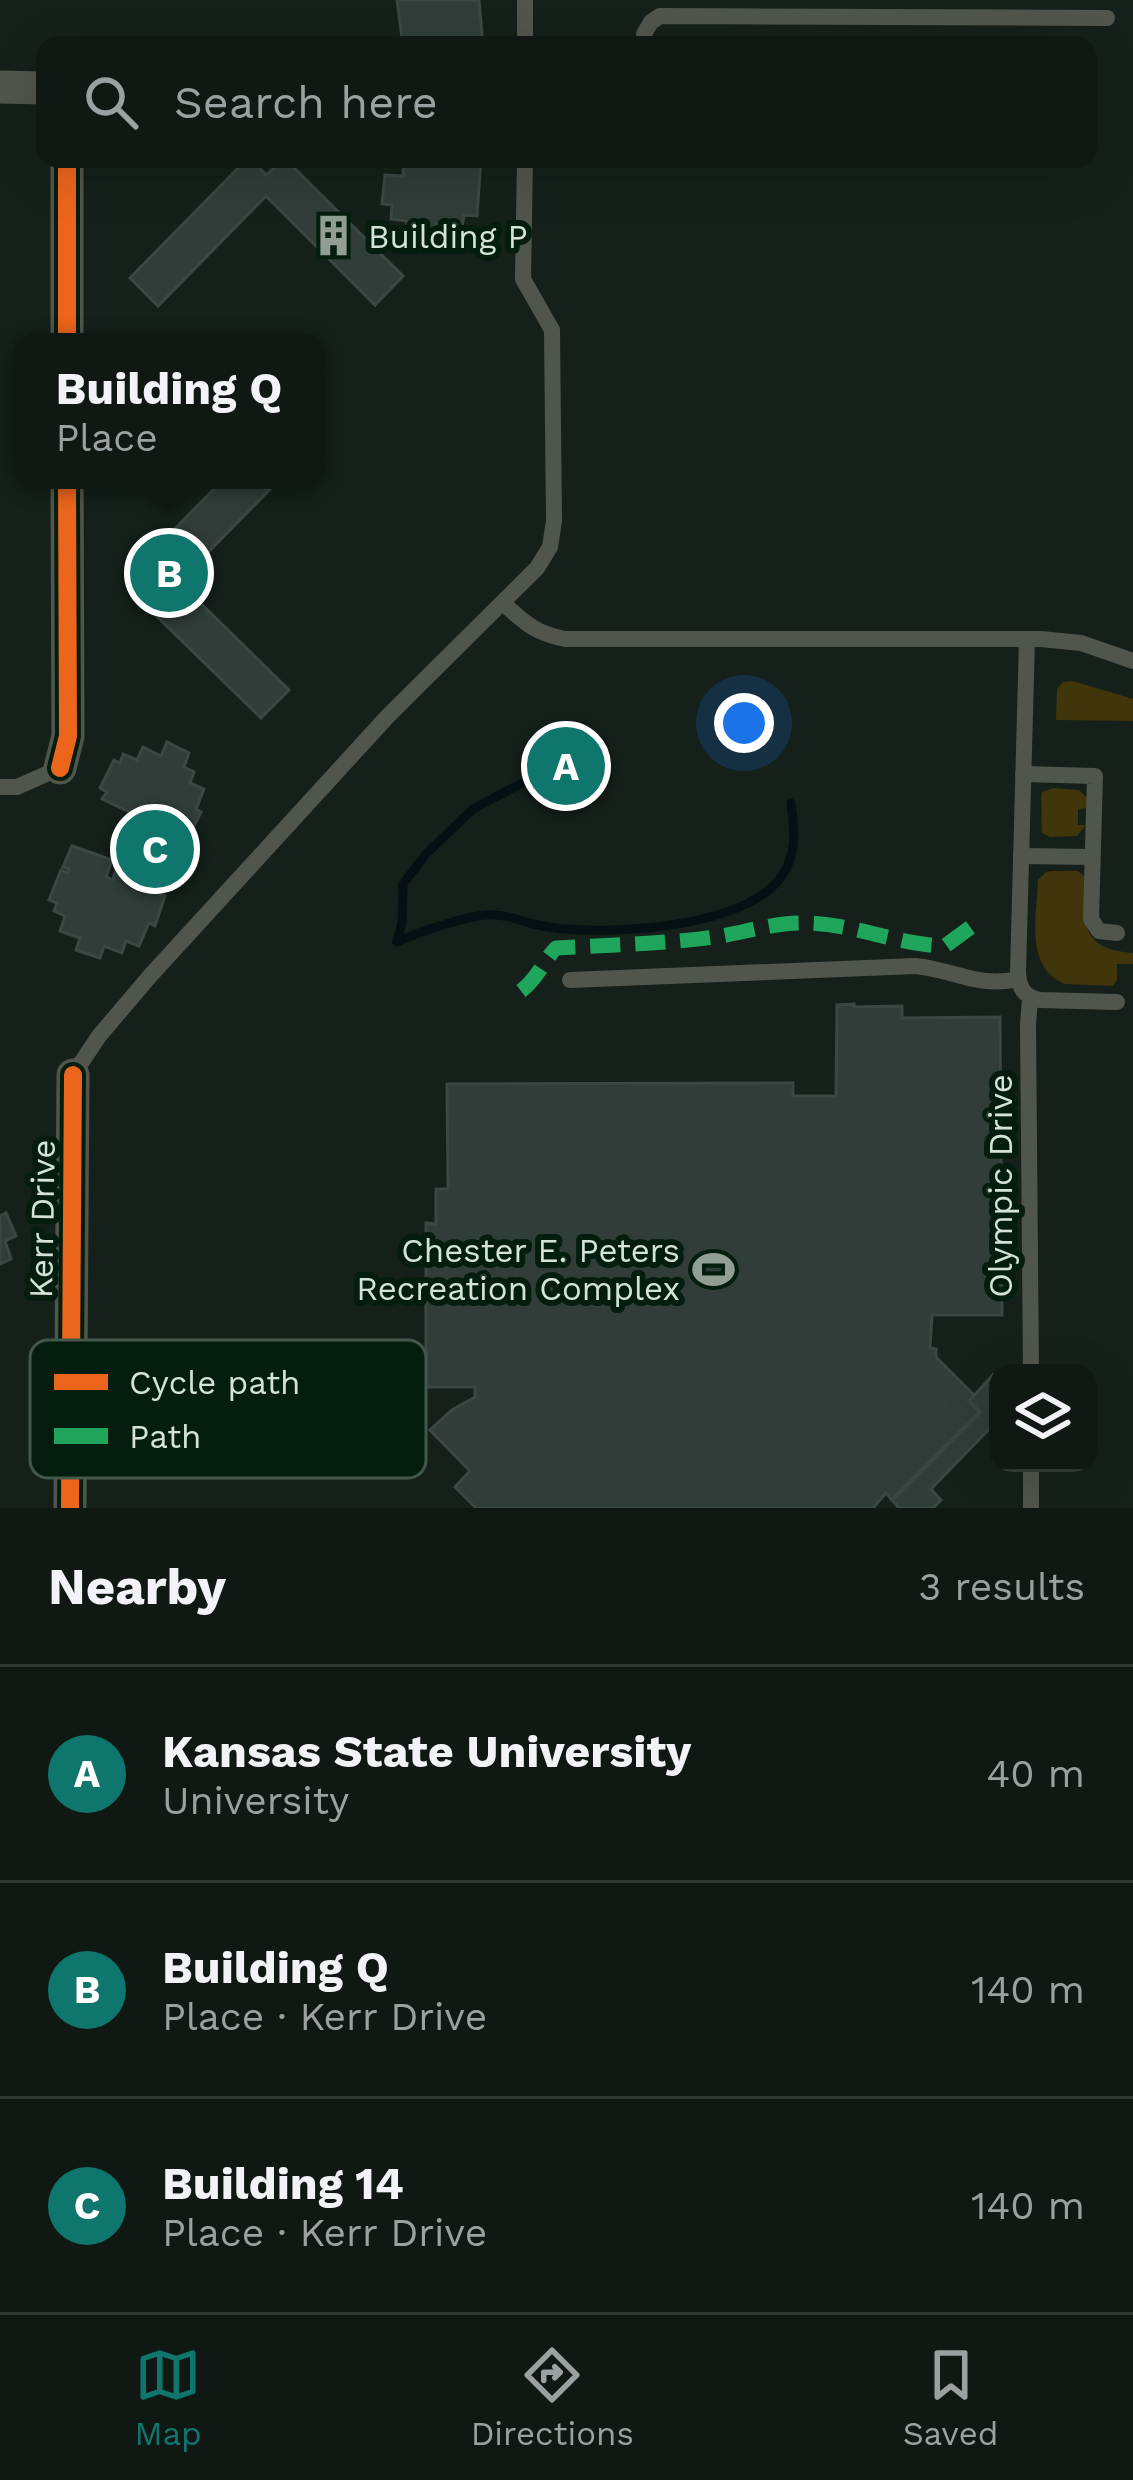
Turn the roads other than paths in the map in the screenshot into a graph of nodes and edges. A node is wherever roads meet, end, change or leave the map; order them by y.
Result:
1 (525, 0) edge
2 (1107, 18) dead end
3 (644, 34) dead end
4 (525, 36) edge
5 (0, 87) edge
6 (36, 88) edge
7 (67, 168) edge
8 (525, 168) edge
9 (67, 333) edge
10 (67, 489) edge
11 (503, 603) junction
12 (1027, 639) junction
13 (1133, 661) edge
14 (60, 768) joint
15 (1023, 774) junction
16 (0, 788) edge
17 (1021, 856) junction
18 (1093, 857) junction
19 (1117, 933) dead end
20 (1018, 979) junction
21 (571, 980) dead end
22 (1030, 998) junction
23 (1117, 1002) dead end
24 (73, 1075) joint
25 (58, 1340) edge
26 (1031, 1364) edge
27 (1031, 1472) edge
28 (65, 1478) edge
29 (70, 1508) edge
30 (1031, 1508) edge

1 - 4 lane
2 - 3 lane
5 - 6 street
7 - 9 street
8 - 11 lane
10 - 14 street
11 - 12 lane
11 - 24 lane
12 - 13 lane
12 - 15 lane
14 - 16 lane
15 - 17 lane
15 - 18 lane
17 - 18 lane
17 - 20 lane
18 - 19 lane
20 - 21 lane
20 - 22 lane
22 - 23 lane
22 - 26 lane, Olympic Drive
24 - 25 street, Kerr Drive
27 - 30 lane
28 - 29 street, Kerr Drive

